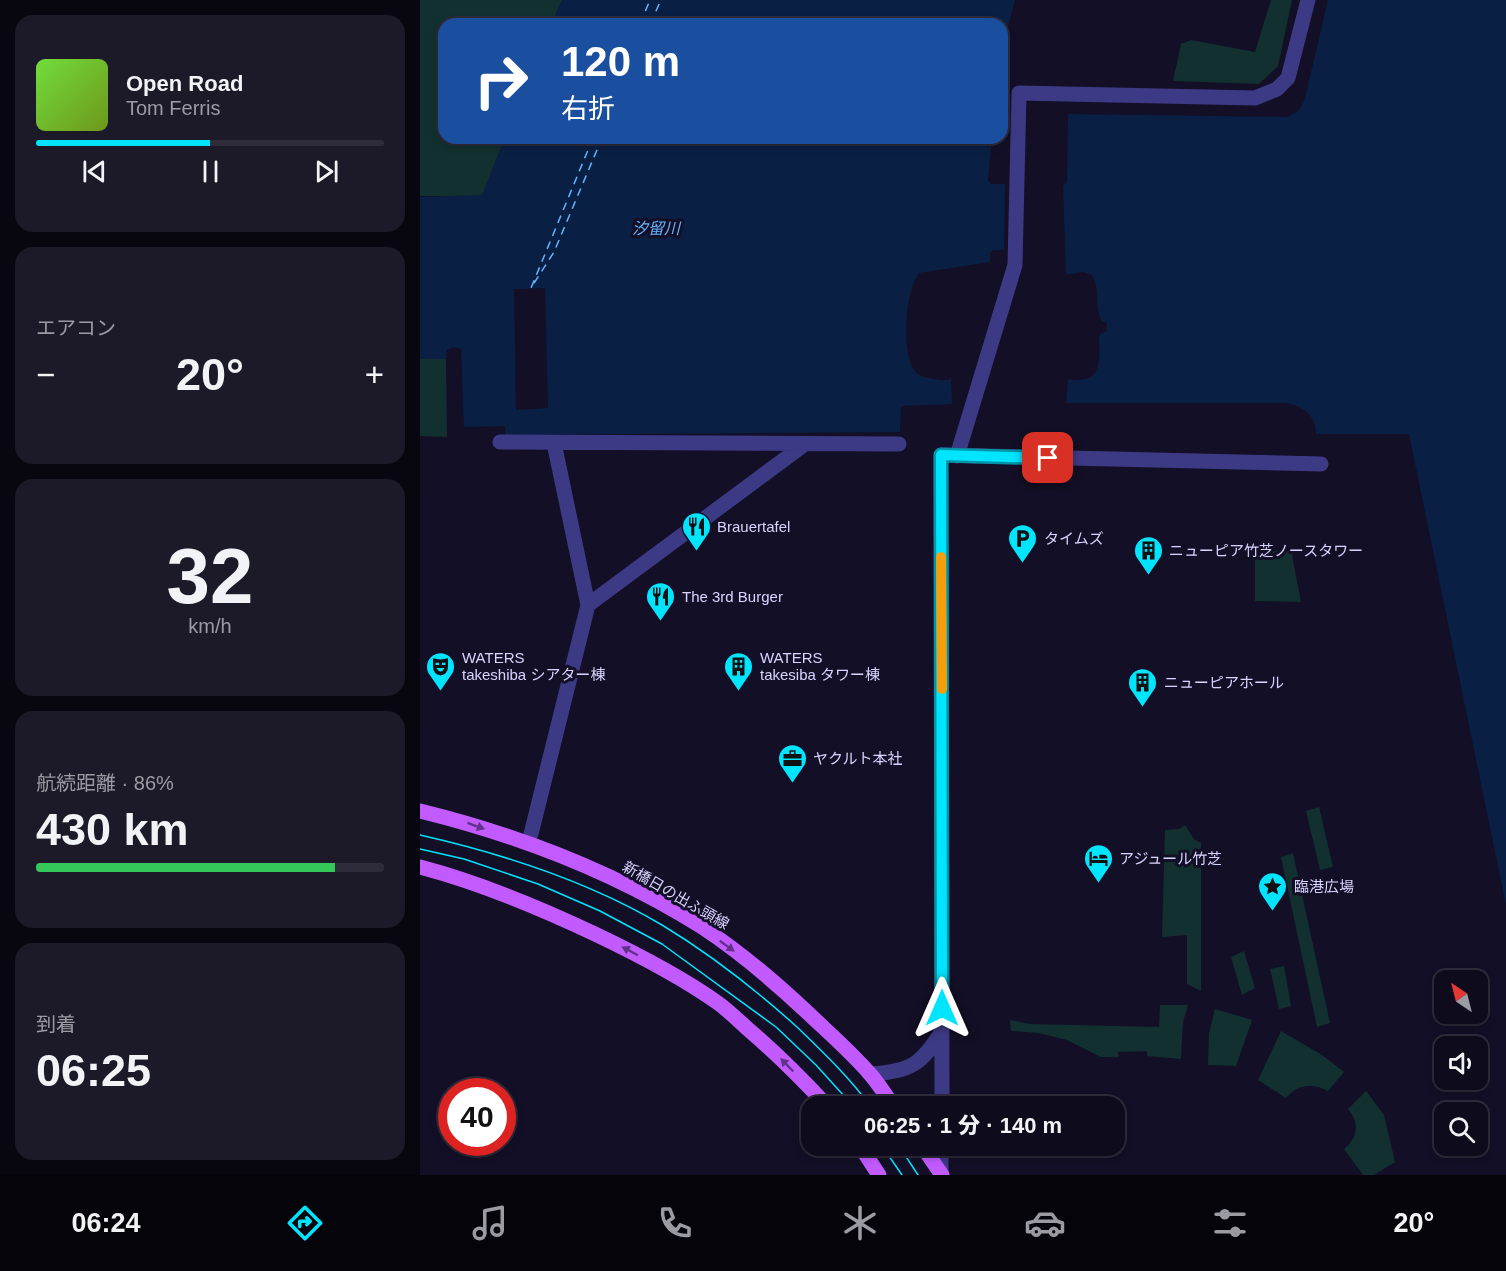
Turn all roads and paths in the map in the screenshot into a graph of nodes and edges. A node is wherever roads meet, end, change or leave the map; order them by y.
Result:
1 (1308, 0) edge
2 (500, 442) dead end
3 (554, 443) junction
4 (805, 444) junction
5 (899, 444) dead end
6 (957, 456) junction
7 (1321, 464) dead end
8 (588, 605) junction
9 (420, 811) edge
10 (531, 834) dead end
11 (420, 867) edge
12 (942, 1031) junction
13 (871, 1074) junction
14 (817, 1096) edge
15 (886, 1096) edge
16 (942, 1096) edge
17 (867, 1156) edge
18 (929, 1156) edge
19 (941, 1156) edge
20 (941, 1174) edge
21 (879, 1175) edge

1 - 6 street
2 - 3 street
3 - 4 street
3 - 8 street
4 - 5 street
4 - 8 street
6 - 7 street
6 - 12 street
8 - 10 street
9 -> 13 main road, 新橋日の出ふ頭線
14 -> 11 main road
12 - 13 street
12 - 16 street
13 - 15 main road, 新橋日の出ふ頭線
17 - 21 main road
18 - 20 main road
19 - 20 street

